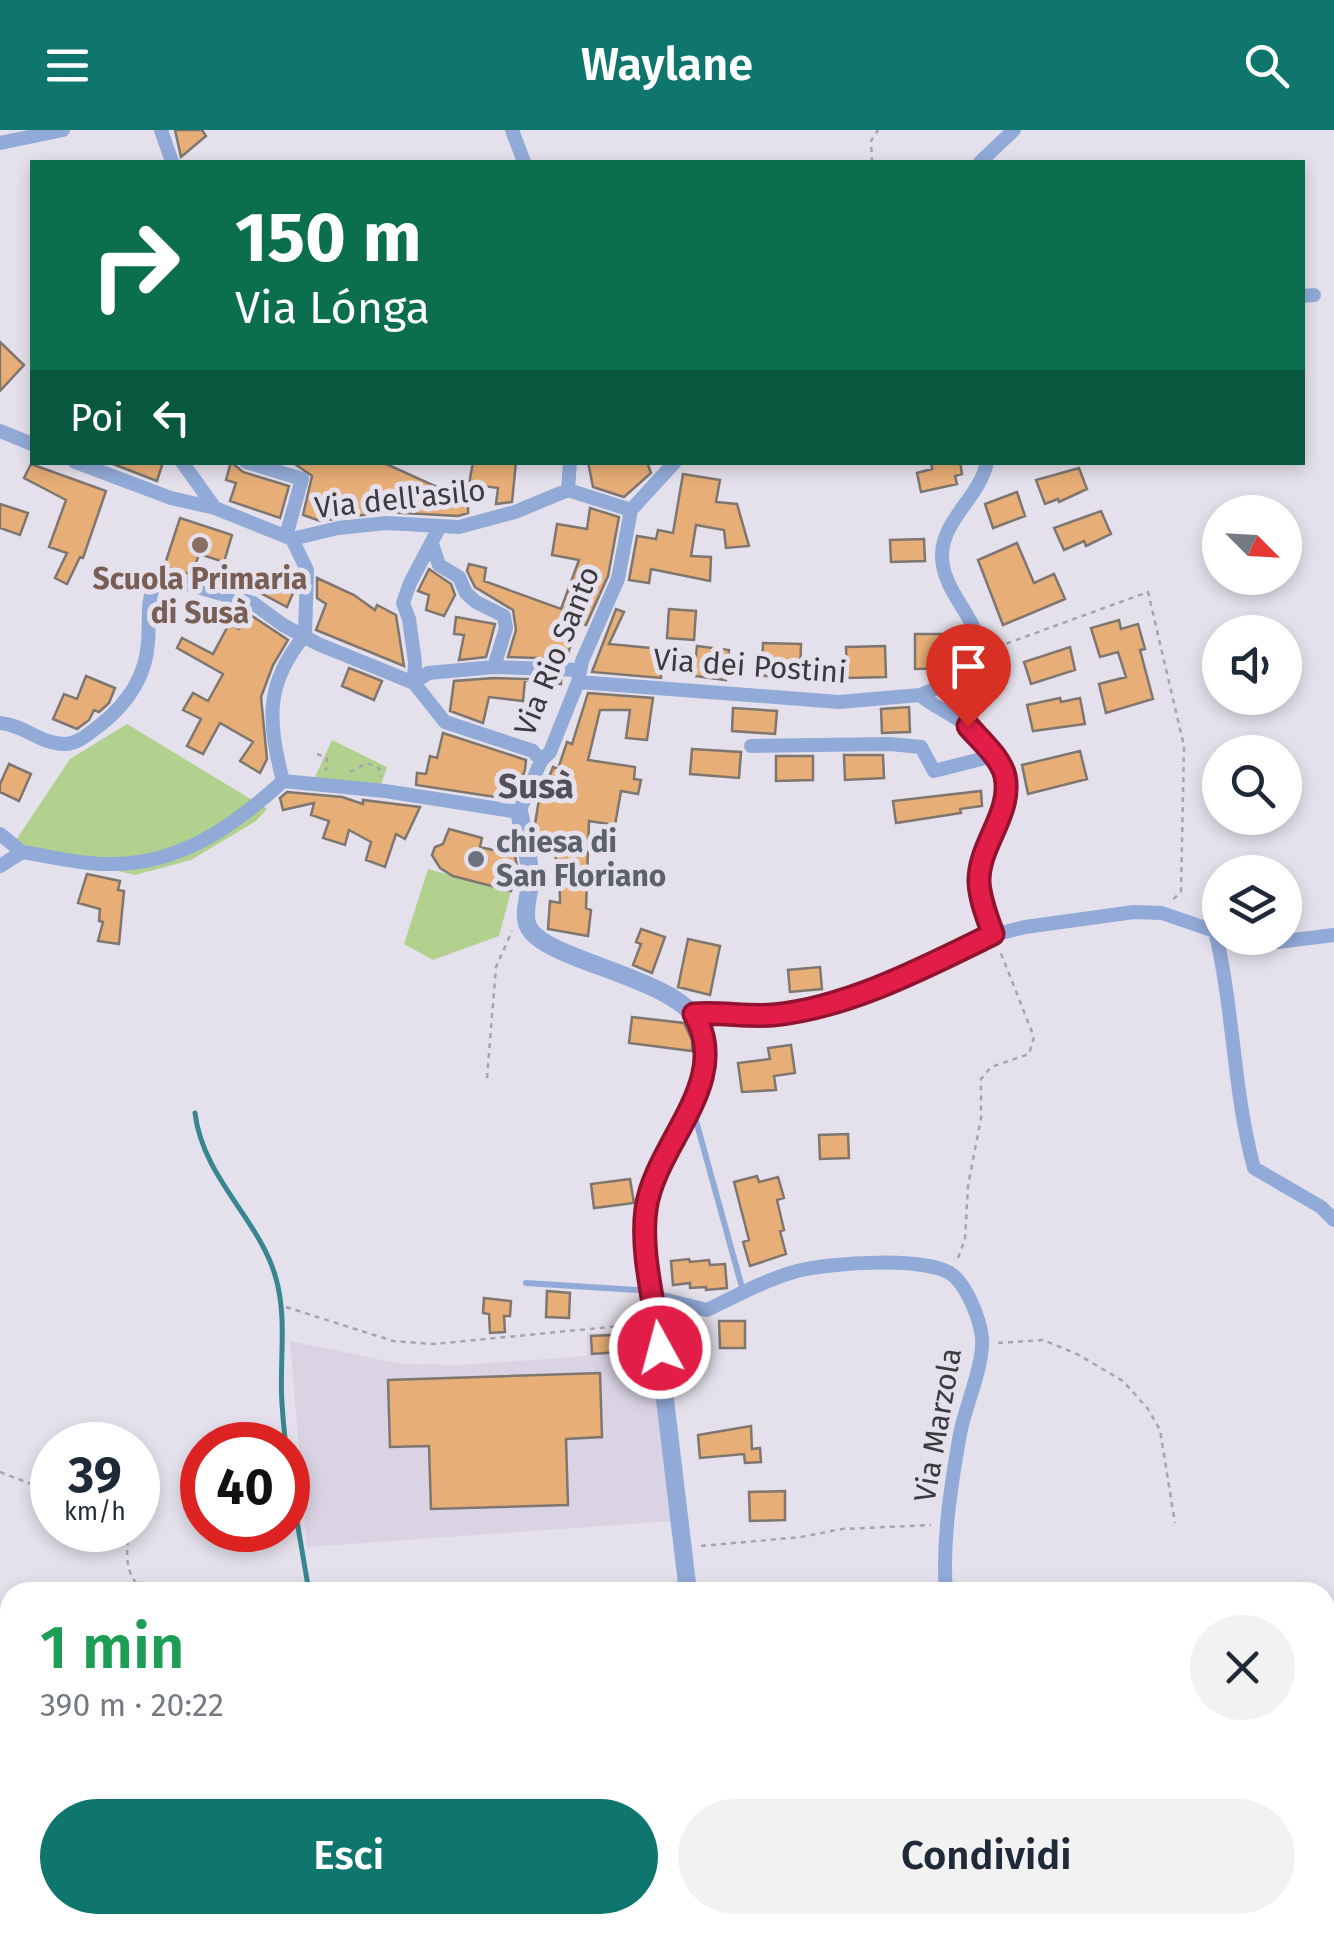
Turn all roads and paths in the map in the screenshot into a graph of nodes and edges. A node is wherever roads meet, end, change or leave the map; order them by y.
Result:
1 (63, 130) edge
2 (161, 130) edge
3 (512, 130) edge
4 (878, 130) edge
5 (1014, 130) edge
6 (0, 143) edge
7 (171, 160) edge
8 (523, 160) edge
9 (872, 160) edge
10 (982, 160) edge
11 (0, 431) edge
12 (30, 443) edge
13 (83, 465) edge
14 (184, 465) edge
15 (256, 465) edge
16 (570, 465) edge
17 (672, 465) edge
18 (987, 465) edge
19 (568, 490) junction
20 (216, 508) junction
21 (631, 510) junction
22 (439, 528) junction
23 (289, 538) junction
24 (432, 544) junction
25 (305, 635) junction
26 (982, 653) junction
27 (494, 667) junction
28 (579, 676) junction
29 (414, 683) junction
30 (920, 695) junction
31 (0, 724) edge
32 (752, 746) dead end
33 (993, 756) junction
34 (541, 762) junction
35 (319, 765) dead end
36 (334, 776) dead end
37 (345, 776) dead end
38 (283, 780) junction
39 (380, 781) dead end
40 (520, 812) junction
41 (0, 834) edge
42 (22, 852) junction
43 (0, 866) edge
44 (1162, 913) junction
45 (526, 915) junction
46 (1202, 927) edge
47 (993, 934) junction
48 (1334, 935) edge
49 (1302, 939) edge
50 (1222, 955) edge
51 (694, 1014) junction
52 (487, 1078) dead end
53 (692, 1104) junction
54 (1334, 1220) edge
55 (952, 1274) junction
56 (526, 1283) dead end
57 (743, 1292) junction
58 (653, 1294) junction
59 (286, 1308) dead end
60 (657, 1323) junction
61 (982, 1338) junction
62 (0, 1472) edge
63 (30, 1484) edge
64 (1176, 1523) dead end
65 (948, 1526) junction
66 (683, 1551) junction
67 (127, 1552) edge
68 (134, 1582) edge
69 (687, 1582) edge
70 (946, 1582) edge

1 - 6 street
2 - 7 street
3 - 8 street
4 - 9 path
5 - 10 street
11 - 12 street
13 - 20 street
14 - 20 street
15 - 23 street
16 - 19 street
17 - 21 street
18 - 26 street
19 - 21 street
19 - 22 street, Via dell'asilo
20 - 23 street
21 - 28 street, Via Rio Santo
22 - 23 street, Via dell'asilo
22 - 24 street
23 - 25 street
24 - 27 street
24 - 29 street
25 - 29 street
25 - 31 street
25 - 38 street
26 - 30 street, Via dei Postini
26 - 44 path
27 - 28 street, Via dei Postini
27 - 29 street, Via dei Postini
28 - 30 street, Via dei Postini
28 - 34 street, Via Rio Santo
29 - 34 street
30 - 33 street
32 - 33 street
33 - 47 street
34 - 40 street, Via Rio Santo
35 - 36 path
37 - 39 path
38 - 40 street
38 - 42 street
40 - 45 street
41 - 42 street
42 - 43 street
44 - 46 street
44 - 47 street
45 - 51 street
45 - 52 path
47 - 51 street
47 - 55 path
48 - 49 street
50 - 54 street
51 - 53 street
53 - 57 lane
53 - 58 street
55 - 57 street
55 - 61 street, Via Marzola
56 - 58 lane
57 - 58 street
58 - 60 street
59 - 60 path
60 - 66 street
61 - 64 path
61 - 65 street, Via Marzola
62 - 63 path
65 - 66 path
65 - 70 street, Via Marzola
66 - 69 street
67 - 68 path

